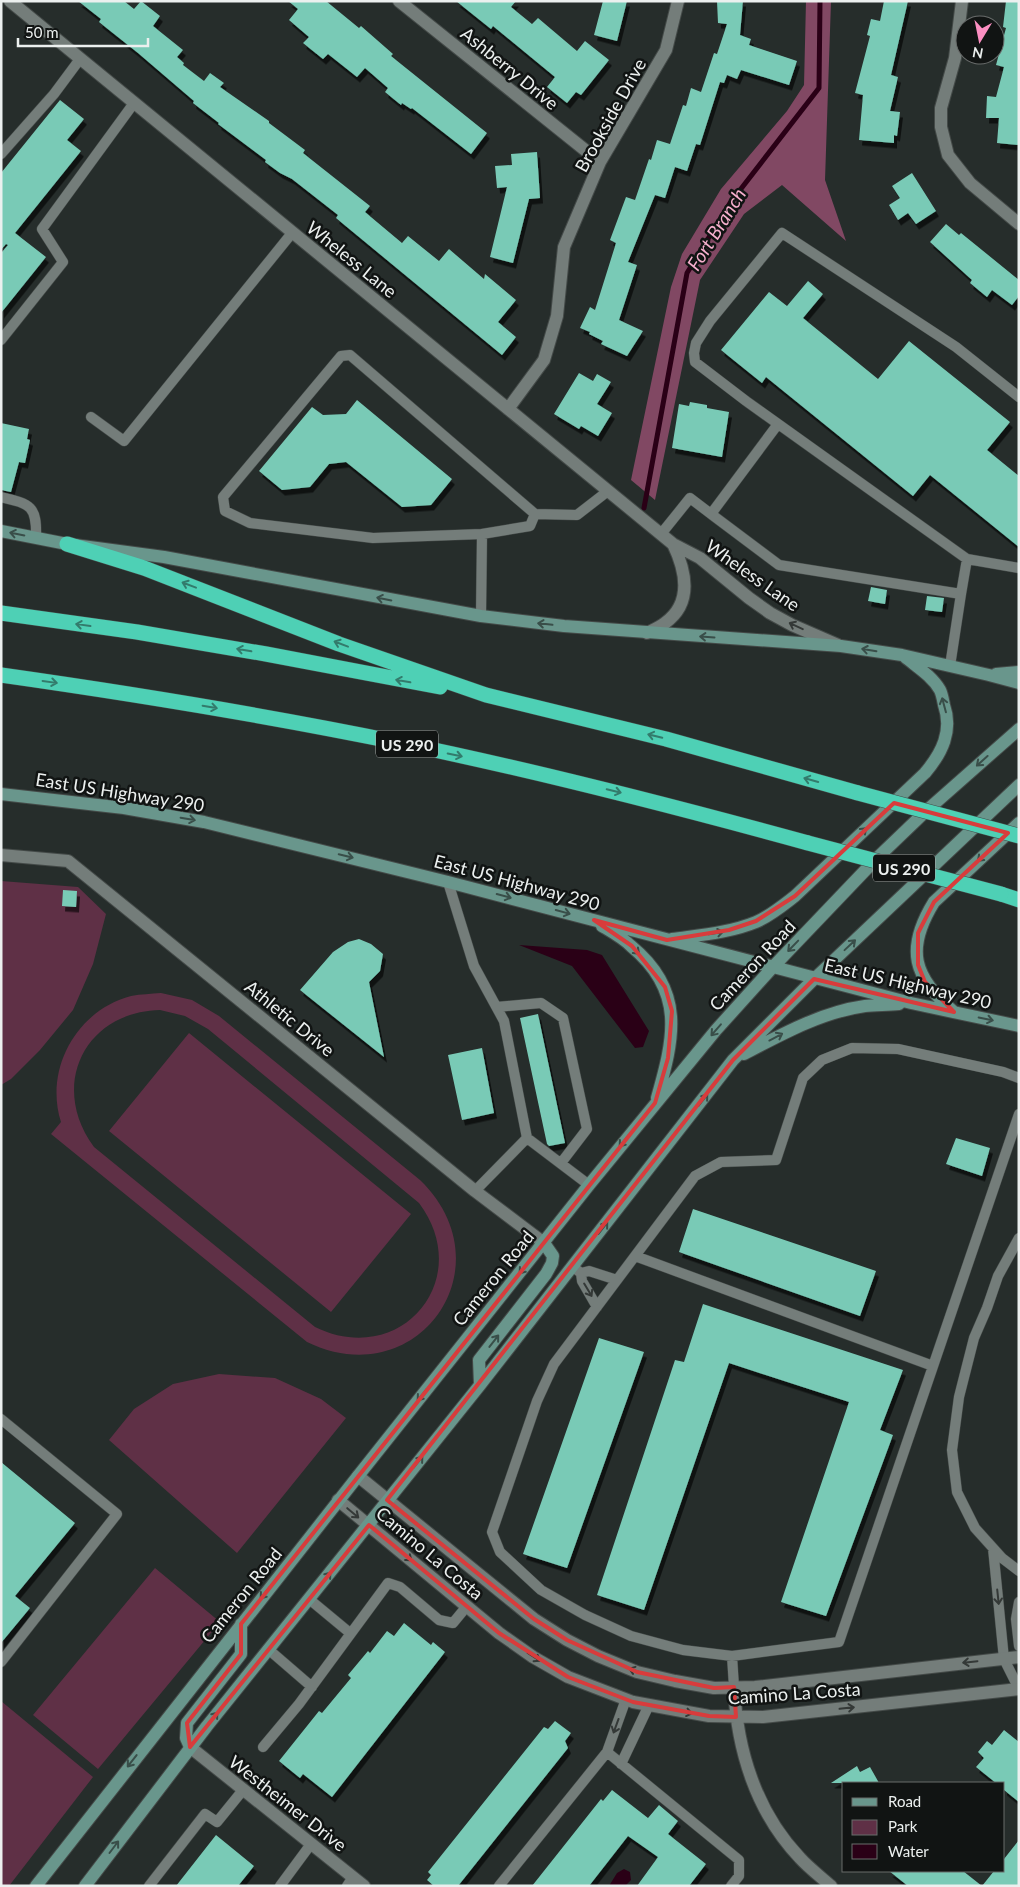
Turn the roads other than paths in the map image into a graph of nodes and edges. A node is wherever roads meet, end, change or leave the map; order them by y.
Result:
1 (10, 1) edge
2 (399, 1) edge
3 (678, 1) edge
4 (962, 1) edge
5 (80, 59) junction
6 (134, 103) junction
7 (1, 154) edge
8 (600, 162) junction
9 (1019, 224) edge
10 (292, 232) junction
11 (1, 340) edge
12 (1019, 397) edge
13 (508, 409) junction
14 (91, 417) dead end
15 (778, 424) junction
16 (608, 491) junction
17 (1, 497) edge
18 (535, 514) junction
19 (711, 514) junction
20 (1, 531) edge
21 (482, 534) junction
22 (661, 534) junction
23 (36, 538) junction
24 (67, 544) junction
25 (674, 544) junction
26 (967, 559) junction
27 (1019, 568) edge
28 (961, 594) junction
29 (1, 613) edge
30 (481, 616) junction
31 (647, 633) junction
32 (840, 646) junction
33 (902, 655) junction
34 (950, 666) junction
35 (1019, 672) edge
36 (1, 675) edge
37 (989, 675) junction
38 (1019, 683) edge
39 (486, 695) junction
40 (1019, 729) edge
41 (1019, 786) edge
42 (1, 794) edge
43 (1019, 823) edge
44 (1019, 836) edge
45 (1, 855) edge
46 (448, 882) junction
47 (1019, 900) edge
48 (594, 920) junction
49 (667, 940) junction
50 (772, 968) junction
51 (814, 979) junction
52 (911, 1003) junction
53 (497, 1007) junction
54 (954, 1012) junction
55 (1019, 1026) edge
56 (733, 1060) junction
57 (1019, 1078) edge
58 (655, 1103) junction
59 (1019, 1114) edge
60 (527, 1138) junction
61 (561, 1163) junction
62 (589, 1185) junction
63 (475, 1191) junction
64 (1019, 1238) edge
65 (544, 1243) junction
66 (635, 1256) junction
67 (577, 1270) junction
68 (617, 1280) junction
69 (597, 1307) junction
70 (933, 1366) junction
71 (480, 1385) junction
72 (1, 1419) edge
73 (358, 1476) junction
74 (338, 1500) junction
75 (388, 1500) junction
76 (369, 1525) junction
77 (993, 1548) junction
78 (1019, 1571) edge
79 (309, 1599) junction
80 (1019, 1602) edge
81 (467, 1606) junction
82 (1017, 1618) edge
83 (241, 1624) junction
84 (350, 1633) junction
85 (1019, 1646) edge
86 (268, 1649) junction
87 (732, 1656) junction
88 (1019, 1657) edge
89 (1004, 1659) junction
90 (1, 1662) edge
91 (312, 1686) junction
92 (734, 1687) junction
93 (1019, 1689) edge
94 (626, 1700) junction
95 (649, 1705) junction
96 (736, 1717) junction
97 (190, 1747) junction
98 (263, 1747) dead end
99 (606, 1752) junction
100 (620, 1764) junction
101 (243, 1790) junction
102 (311, 1844) junction
103 (350, 1881) edge
104 (36, 1886) edge
105 (85, 1886) edge
106 (149, 1886) edge
107 (280, 1886) edge
108 (364, 1886) edge
109 (499, 1886) edge
110 (731, 1886) edge
111 (831, 1886) edge

1 - 5 street, Wheless Lane
2 - 8 street, Ashberry Drive
3 - 8 street, Brookside Drive
4 - 9 street
5 - 6 street, Wheless Lane
5 - 7 lane
6 - 10 street, Wheless Lane
6 - 11 lane
8 - 13 street, Brookside Drive
10 - 13 street, Wheless Lane
10 - 14 lane
12 - 15 lane
13 - 16 street, Wheless Lane
15 - 19 lane
15 - 26 lane
16 - 18 lane
16 - 22 street, Wheless Lane
17 - 23 lane
18 - 21 lane
18 - 21 lane
19 - 22 lane
19 - 28 lane
23 -> 20 main road
21 - 30 lane
22 - 25 street, Wheless Lane
23 - 24 main road
30 -> 24 main road
39 -> 24 highway
25 - 31 street, Wheless Lane
32 -> 25 street, Wheless Lane
26 - 27 lane
26 - 28 lane
28 - 34 lane
39 -> 29 highway
31 -> 30 main road
32 -> 31 main road
33 -> 32 main road
33 - 34 main road
49 -> 33 main road
34 - 37 main road
35 - 37 main road
36 -> 47 highway, US 290, bridge
37 - 38 main road
44 -> 39 highway, bridge
40 -> 50 main road, Cameron Road
51 -> 41 main road
42 -> 46 main road, East US Highway 290
43 -> 54 main road
45 - 63 street, Athletic Drive
46 -> 48 main road, East US Highway 290
46 - 53 lane
48 - 49 main road, East US Highway 290
48 -> 58 main road
49 - 50 main road, East US Highway 290
50 - 51 main road, East US Highway 290
50 -> 58 main road, Cameron Road
51 - 52 main road, East US Highway 290
51 - 56 main road
52 - 54 main road, East US Highway 290
56 -> 52 main road
53 - 60 lane
53 - 61 lane
54 -> 55 main road, East US Highway 290
67 -> 56 main road
57 - 66 lane
58 -> 62 main road, Cameron Road
59 - 70 lane
60 - 61 lane
60 - 63 lane
61 - 62 lane
62 - 65 main road, Cameron Road
63 - 65 street, Athletic Drive
64 - 77 lane
71 -> 65 main road
65 -> 73 main road, Cameron Road
66 - 68 lane
66 - 70 lane
67 - 68 lane
67 -> 69 lane
67 - 71 main road
68 - 69 lane
69 - 87 lane
70 - 87 lane
75 -> 71 main road
72 - 90 lane
73 - 74 main road, Cameron Road
73 - 75 street, Camino La Costa
74 -> 76 street, Camino La Costa
74 -> 83 main road, Cameron Road
75 - 76 main road
92 -> 75 street, Camino La Costa
79 -> 76 main road
76 -> 81 street, Camino La Costa
77 - 78 lane
77 -> 89 lane
79 - 84 lane
79 - 86 main road
80 - 82 lane
81 - 84 lane
81 -> 94 street, Camino La Costa
82 - 85 lane
83 - 97 main road
83 -> 104 main road, Cameron Road
84 - 91 lane
86 - 91 lane
97 -> 86 main road
87 - 92 lane
88 - 89 street, Camino La Costa
89 -> 92 street, Camino La Costa
89 - 93 lane
91 - 98 lane
92 - 96 street
96 -> 93 street, Camino La Costa
94 - 95 street, Camino La Costa
94 -> 99 lane
95 -> 96 street, Camino La Costa
95 - 100 lane
96 - 111 street
97 - 101 street, Westheimer Drive
105 -> 97 main road
99 - 100 lane
99 - 109 lane
100 - 110 lane
101 - 102 street, Westheimer Drive
101 - 106 lane
102 - 103 street, Westheimer Drive
102 - 107 lane
103 - 108 street, Westheimer Drive

